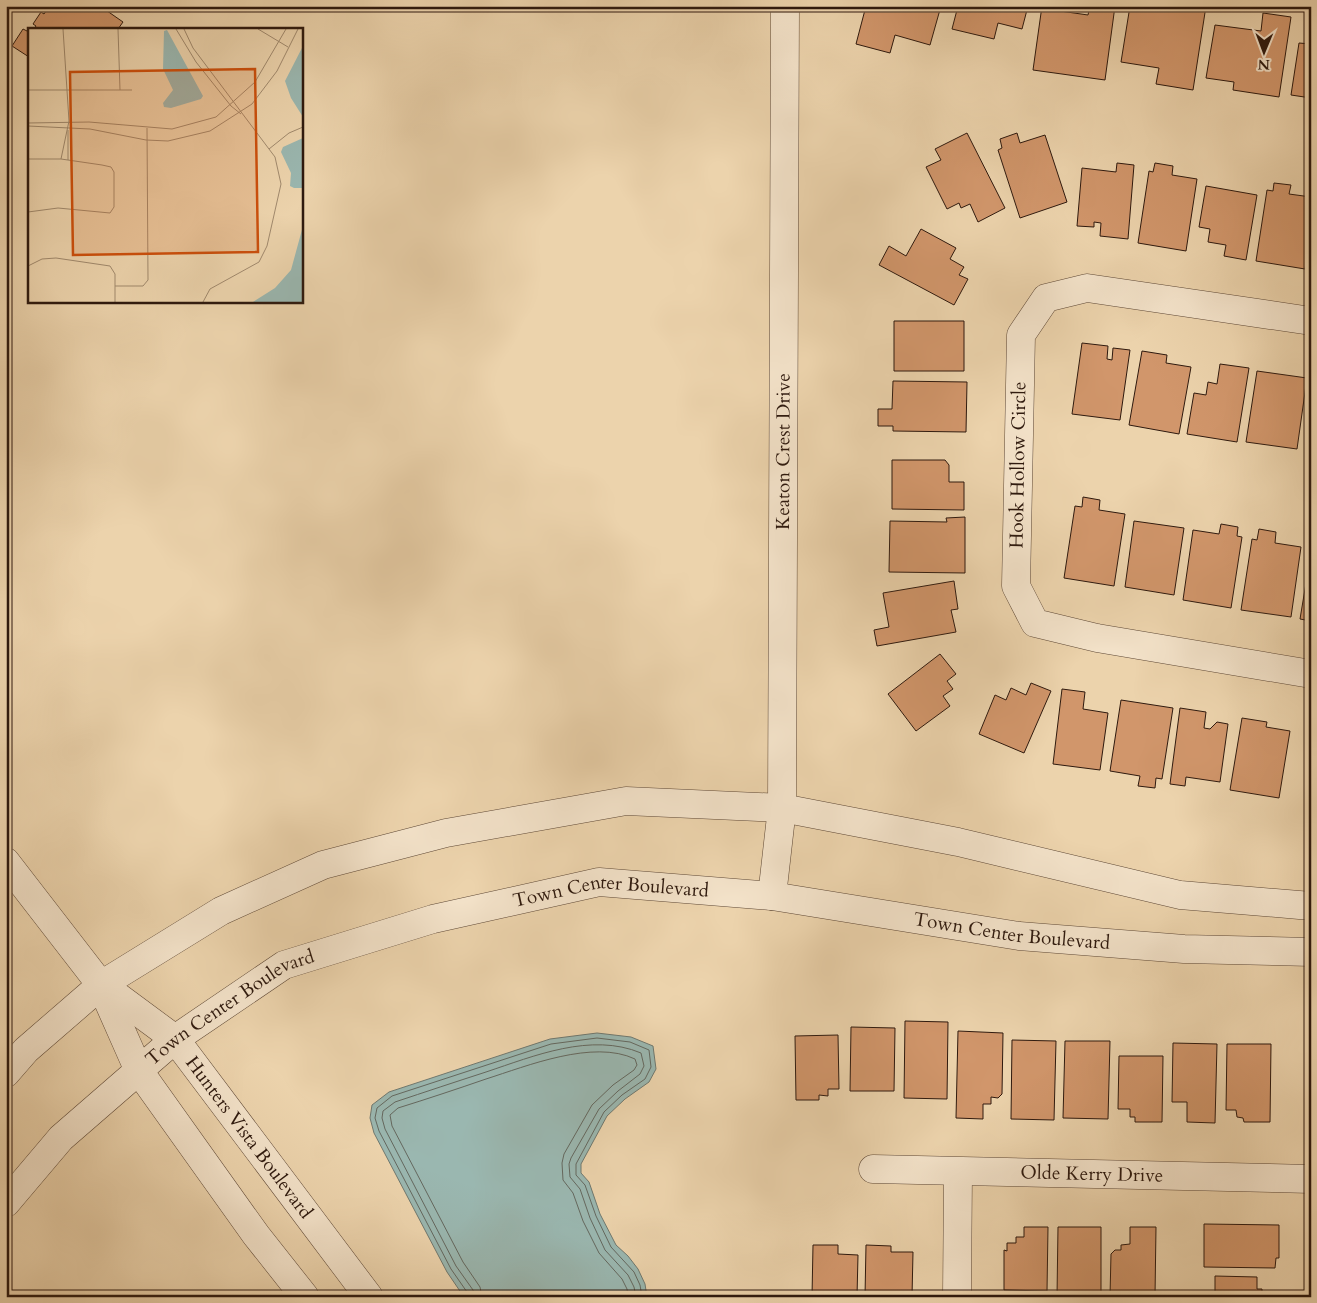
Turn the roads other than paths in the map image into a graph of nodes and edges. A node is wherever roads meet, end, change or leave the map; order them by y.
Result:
1 (785, 6) edge
2 (1311, 321) edge
3 (1311, 674) edge
4 (782, 808) junction
5 (6, 862) edge
6 (772, 896) junction
7 (1311, 906) edge
8 (1311, 952) edge
9 (101, 985) junction
10 (175, 1039) junction
11 (139, 1070) junction
12 (6, 1073) edge
13 (872, 1169) dead end
14 (958, 1172) junction
15 (1311, 1179) edge
16 (6, 1203) edge
17 (305, 1297) edge
18 (369, 1297) edge
19 (957, 1297) edge

1 - 4 street, Keaton Crest Drive
2 - 3 street, Hook Hollow Circle
4 - 6 street, Keaton Crest Drive
4 - 7 street
4 - 9 street
5 - 9 street
6 - 8 street, Town Center Boulevard
6 - 10 street, Town Center Boulevard
9 - 10 street, Hunters Vista Boulevard
9 - 11 street
9 - 12 street
10 - 11 street, Town Center Boulevard
10 - 18 street, Hunters Vista Boulevard
11 - 16 street, Town Center Boulevard
11 - 17 street
13 - 14 street, Olde Kerry Drive
14 - 15 street, Olde Kerry Drive
14 - 19 street

